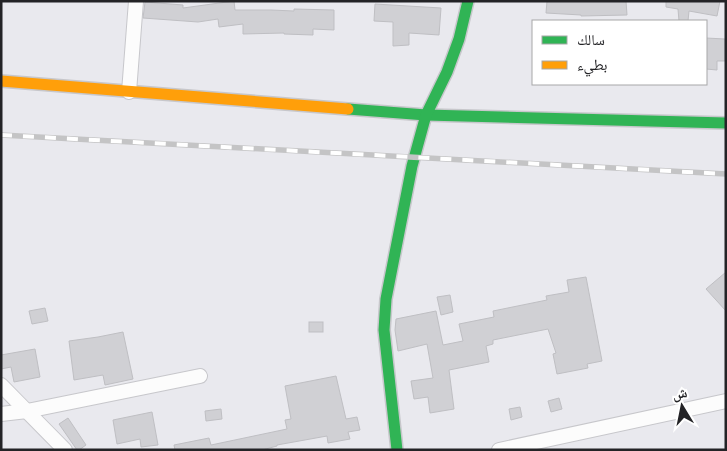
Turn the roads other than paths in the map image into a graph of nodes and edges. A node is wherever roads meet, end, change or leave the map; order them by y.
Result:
1 (136, 1) edge
2 (468, 1) edge
3 (1, 81) edge
4 (129, 92) junction
5 (426, 115) junction
6 (726, 123) edge
7 (200, 376) dead end
8 (1, 385) edge
9 (726, 401) edge
10 (27, 411) junction
11 (1, 414) edge
12 (65, 450) edge
13 (396, 450) edge
14 (499, 450) edge

1 - 4 street
2 - 5 street
3 - 4 street
4 - 5 street
5 - 6 street
5 - 13 street
7 - 10 street
8 - 10 street
9 - 14 street
10 - 11 street
10 - 12 street

